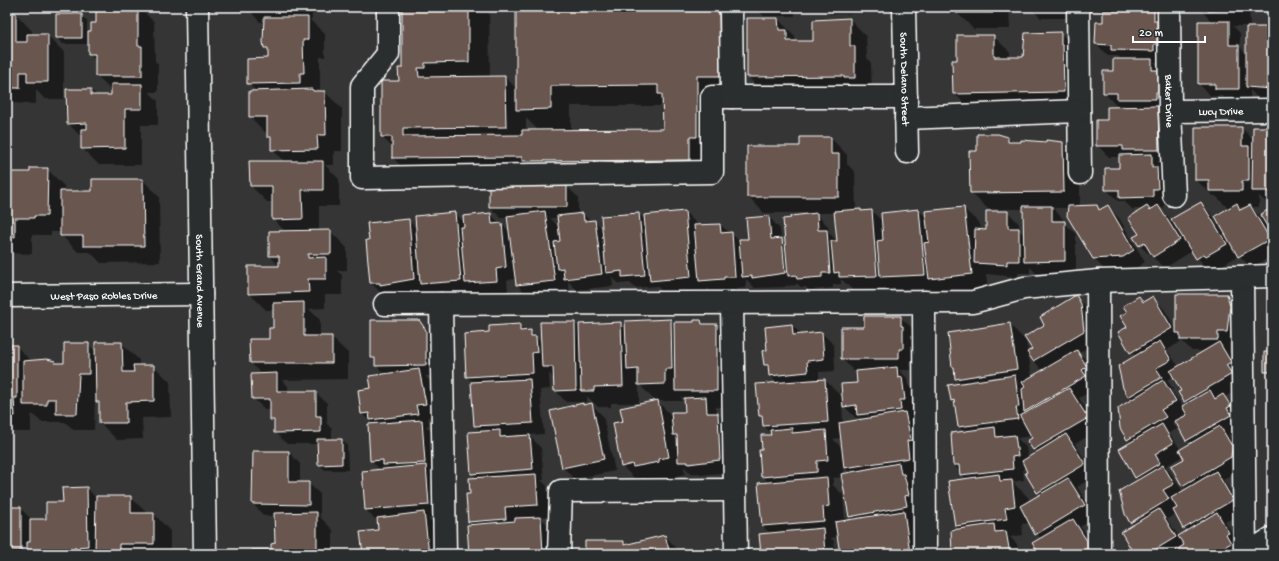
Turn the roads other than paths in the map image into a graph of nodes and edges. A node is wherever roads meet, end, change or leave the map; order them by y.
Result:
1 (197, 7) edge
2 (388, 7) edge
3 (731, 7) edge
4 (904, 7) edge
5 (1078, 7) edge
6 (1169, 7) edge
7 (906, 96) junction
8 (732, 97) junction
9 (1272, 110) edge
10 (1079, 111) junction
11 (1170, 111) junction
12 (906, 118) junction
13 (907, 152) dead end
14 (1080, 173) dead end
15 (1174, 195) dead end
16 (1272, 276) edge
17 (1242, 277) junction
18 (1098, 281) junction
19 (201, 294) junction
20 (7, 296) edge
21 (924, 302) junction
22 (732, 303) junction
23 (385, 304) dead end
24 (441, 304) junction
25 (735, 490) junction
26 (1272, 538) edge
27 (205, 554) edge
28 (445, 554) edge
29 (559, 554) edge
30 (736, 554) edge
31 (925, 554) edge
32 (1099, 554) edge
33 (1246, 554) edge

1 - 19 street, South Grand Avenue
2 - 8 street
3 - 8 street
4 - 7 street, South Delano Street
5 - 10 street
6 - 11 street, Baker Drive
7 - 8 street
7 - 12 street, South Delano Street
9 - 11 street, Lucy Drive
10 - 12 street
10 - 14 street
11 - 15 street, Baker Drive
12 - 13 street, South Delano Street
16 - 17 street
17 - 18 street
17 - 33 street
18 - 21 street
18 - 32 street
19 - 20 street, West Paso Robles Drive
19 - 27 street, South Grand Avenue
21 - 22 street
21 - 31 street
22 - 24 street
22 - 25 street
23 - 24 street
24 - 28 street
25 - 29 street
25 - 30 street
26 - 33 street

